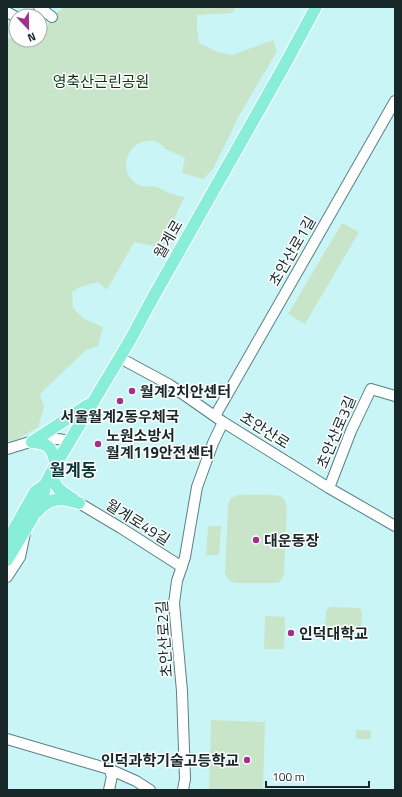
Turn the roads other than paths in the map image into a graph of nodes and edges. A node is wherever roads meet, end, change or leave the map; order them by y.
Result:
1 (39, 7) edge
2 (316, 7) edge
3 (52, 17) dead end
4 (395, 101) edge
5 (120, 358) junction
6 (395, 396) edge
7 (94, 401) junction
8 (219, 419) junction
9 (69, 441) junction
10 (32, 442) junction
11 (7, 449) edge
12 (54, 469) junction
13 (328, 488) junction
14 (79, 503) junction
15 (25, 523) junction
16 (395, 526) edge
17 (7, 536) edge
18 (7, 542) edge
19 (7, 560) edge
20 (182, 567) junction
21 (7, 577) edge
22 (7, 739) edge
23 (109, 769) junction
24 (109, 790) edge
25 (150, 790) edge
26 (183, 790) edge

1 - 3 street
2 - 5 main road, 월계로
4 - 8 street, 초안산로1길
5 - 7 main road, 월계로
5 - 8 street, 초안산로
6 - 13 street, 초안산로3길
7 - 9 main road, 월계로
7 - 10 main road
8 - 13 street, 초안산로
8 - 20 street, 초안산로2길
9 - 10 street
9 - 12 main road, 월계로
10 - 11 street
10 - 12 main road
12 - 14 main road
12 - 15 main road, 월계로
13 - 16 street, 초안산로
14 - 15 main road
14 - 20 street, 월계로49길
15 - 17 street
15 - 18 main road, 월계로
15 - 19 main road, 월계로
15 - 21 street
20 - 26 street, 초안산로2길
22 - 23 street
23 - 24 street
23 - 25 street

